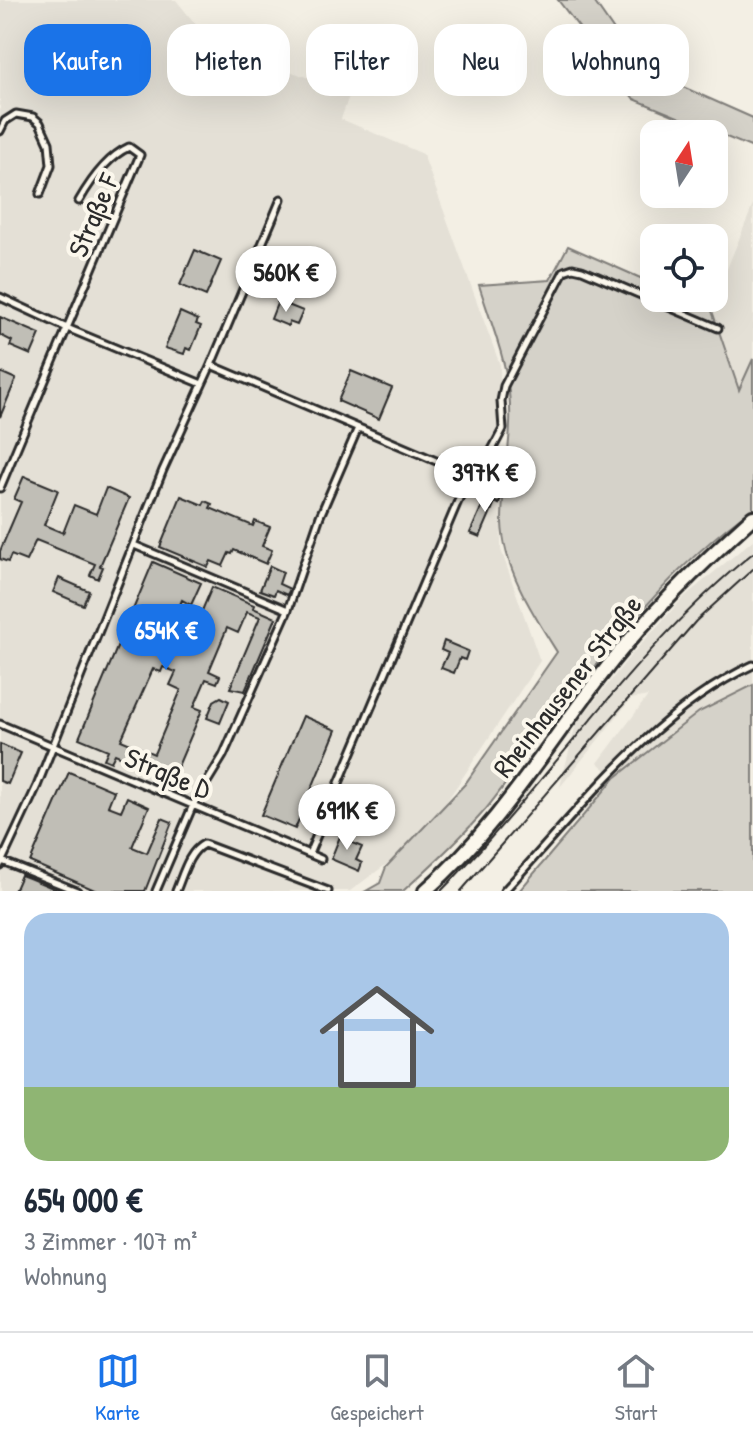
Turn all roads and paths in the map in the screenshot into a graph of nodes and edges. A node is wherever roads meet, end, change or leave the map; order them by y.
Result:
1 (0, 131) edge
2 (40, 194) dead end
3 (281, 199) dead end
4 (79, 201) dead end
5 (0, 297) edge
6 (67, 328) junction
7 (718, 328) dead end
8 (211, 365) junction
9 (202, 384) junction
10 (358, 428) junction
11 (469, 475) junction
12 (0, 488) edge
13 (753, 517) edge
14 (134, 545) junction
15 (288, 610) junction
16 (753, 665) edge
17 (0, 724) edge
18 (53, 746) junction
19 (193, 805) junction
20 (309, 854) junction
21 (321, 859) dead end
22 (1, 863) edge
23 (77, 891) edge
24 (156, 891) edge
25 (176, 891) edge
26 (328, 891) edge
27 (425, 891) edge
28 (504, 891) edge

1 - 2 lane
3 - 8 lane
4 - 6 lane, Straße F
5 - 6 lane
6 - 9 lane
6 - 12 lane
7 - 11 lane
8 - 9 lane
8 - 10 lane
9 - 14 lane
10 - 11 lane
10 - 15 lane
11 - 20 lane
13 - 27 street, Rheinhausener Straße
14 - 15 lane
14 - 18 lane
15 - 19 lane
16 - 28 lane
17 - 18 lane, Straße D
18 - 19 lane, Straße D
18 - 22 lane
19 - 20 lane, Straße D
19 - 24 lane
20 - 21 lane, Straße D
22 - 23 lane
25 - 26 lane

